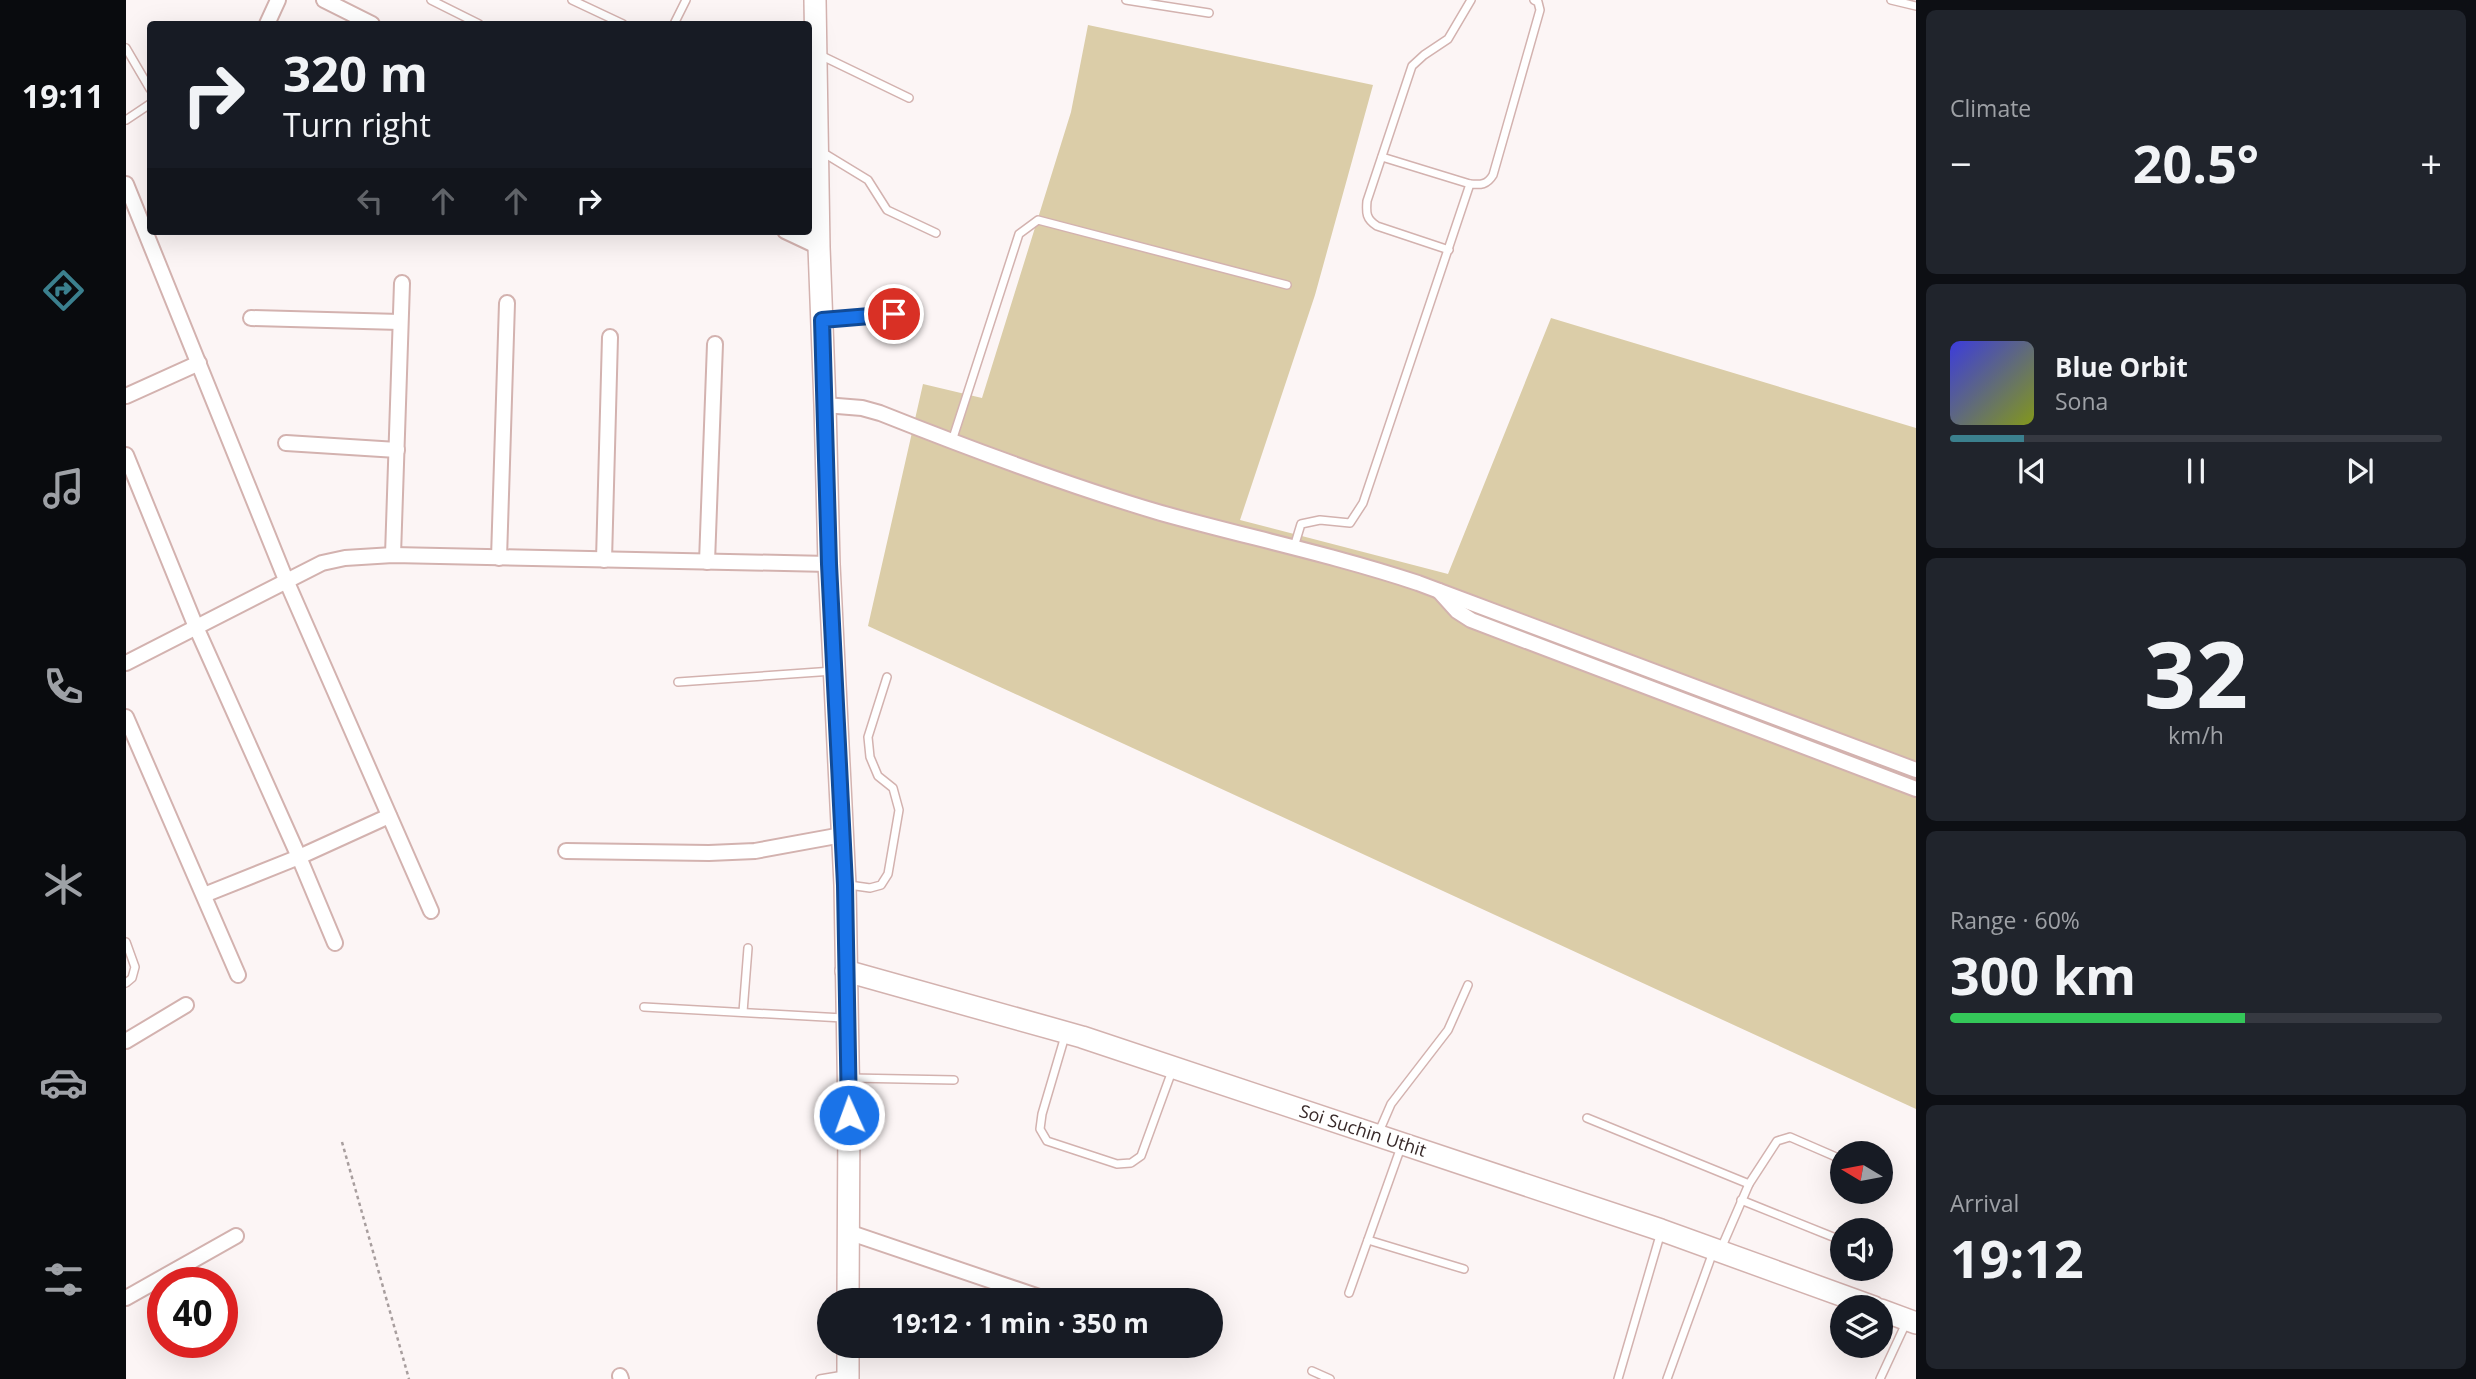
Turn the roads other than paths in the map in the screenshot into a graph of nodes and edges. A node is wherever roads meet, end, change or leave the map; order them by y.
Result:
1 (278, 0) edge
2 (324, 0) edge
3 (430, 0) edge
4 (572, 0) edge
5 (686, 0) edge
6 (815, 0) edge
7 (1126, 0) edge
8 (1471, 0) edge
9 (1534, 0) edge
10 (1891, 0) edge
11 (1916, 6) edge
12 (1209, 13) dead end
13 (268, 21) edge
14 (366, 21) edge
15 (473, 21) edge
16 (617, 21) edge
17 (676, 21) edge
18 (126, 48) edge
19 (817, 53) junction
20 (147, 84) edge
21 (909, 99) dead end
22 (147, 106) edge
23 (126, 120) edge
24 (818, 150) junction
25 (1382, 157) junction
26 (813, 174) edge
27 (126, 184) edge
28 (1470, 184) junction
29 (936, 233) dead end
30 (793, 235) edge
31 (818, 247) junction
32 (1449, 250) junction
33 (402, 283) dead end
34 (1287, 285) dead end
35 (507, 303) dead end
36 (905, 316) dead end
37 (251, 318) dead end
38 (822, 320) junction
39 (400, 322) junction
40 (610, 337) dead end
41 (715, 344) dead end
42 (199, 363) junction
43 (126, 396) edge
44 (825, 405) junction
45 (951, 441) junction
46 (286, 443) dead end
47 (397, 450) junction
48 (126, 454) edge
49 (1294, 547) junction
50 (394, 555) junction
51 (499, 558) junction
52 (604, 560) junction
53 (707, 562) junction
54 (829, 564) junction
55 (286, 580) junction
56 (1438, 590) junction
57 (196, 626) junction
58 (126, 663) edge
59 (834, 671) junction
60 (887, 677) dead end
61 (678, 682) dead end
62 (126, 717) edge
63 (1916, 770) edge
64 (1916, 789) edge
65 (389, 816) junction
66 (842, 835) junction
67 (566, 851) dead end
68 (299, 857) junction
69 (845, 885) junction
70 (204, 895) junction
71 (431, 911) dead end
72 (126, 942) edge
73 (335, 943) dead end
74 (748, 948) dead end
75 (846, 971) junction
76 (238, 975) dead end
77 (126, 983) edge
78 (1468, 985) dead end
79 (186, 1005) dead end
80 (644, 1007) dead end
81 (743, 1012) junction
82 (847, 1018) junction
83 (1066, 1032) junction
84 (126, 1041) edge
85 (1173, 1067) junction
86 (847, 1078) junction
87 (954, 1080) dead end
88 (1587, 1118) dead end
89 (1378, 1135) junction
90 (1402, 1143) junction
91 (1830, 1154) edge
92 (1749, 1184) junction
93 (1741, 1200) junction
94 (1661, 1230) junction
95 (848, 1231) junction
96 (236, 1236) dead end
97 (1830, 1236) edge
98 (1368, 1240) junction
99 (1717, 1250) junction
100 (1464, 1269) dead end
101 (848, 1288) edge
102 (1013, 1288) edge
103 (1349, 1293) dead end
104 (1841, 1295) edge
105 (126, 1298) edge
106 (1893, 1314) edge
107 (1912, 1321) edge
108 (848, 1358) edge
109 (1312, 1371) dead end
110 (848, 1376) edge
111 (820, 1379) edge
112 (1330, 1379) edge
113 (1618, 1379) edge
114 (1667, 1379) edge
115 (1880, 1379) edge

1 - 13 street
2 - 14 street
3 - 15 lane
4 - 16 lane
5 - 17 lane
6 - 19 street
7 - 12 lane
8 - 25 lane
9 - 28 lane
10 - 11 lane
18 - 20 lane
19 - 21 lane
19 - 24 street
22 - 23 lane
24 - 26 street
24 - 29 lane
25 - 28 lane
25 - 32 lane
26 - 31 street
27 - 42 street
28 - 32 lane
30 - 31 street
31 - 38 street
32 - 49 lane
33 - 39 street
34 - 45 lane
35 - 51 street
36 - 38 lane
37 - 39 street
38 - 44 street
39 - 47 street
40 - 52 street
41 - 53 street
42 - 43 street
42 - 55 street
44 - 45 street
44 - 54 street
45 - 49 street
46 - 47 street
47 - 50 street
48 - 57 street
49 - 56 street
50 - 51 street
50 - 55 street
51 - 52 street
52 - 53 street
53 - 54 street
54 - 59 street
55 - 57 street
55 - 65 street
56 - 63 street
56 - 64 street
57 - 58 street
57 - 68 street
59 - 61 lane
59 - 66 street
60 - 69 lane
62 - 70 street
65 - 68 street
65 - 71 street
66 - 67 street
66 - 69 street
68 - 70 street
68 - 73 street
69 - 75 street
70 - 76 street
72 - 77 lane
74 - 81 lane
75 - 82 street
75 - 83 street, Soi Suchin Uthit
78 - 89 lane
79 - 84 street
80 - 81 lane
81 - 82 lane
82 - 86 street
83 - 85 street, Soi Suchin Uthit
83 - 85 lane
85 - 89 street, Soi Suchin Uthit
86 - 87 lane
86 - 95 street
88 - 92 lane
89 - 90 street, Soi Suchin Uthit
90 - 94 street, Soi Suchin Uthit
90 - 98 lane
91 - 92 lane
92 - 93 lane
93 - 97 lane
93 - 99 lane
94 - 99 street, Soi Suchin Uthit
94 - 113 lane
95 - 101 street
95 - 102 street
96 - 105 street
98 - 100 lane
98 - 103 lane
99 - 104 street, Soi Suchin Uthit
99 - 114 lane
106 - 107 street
107 - 115 lane
108 - 110 street
109 - 112 lane
110 - 111 lane

